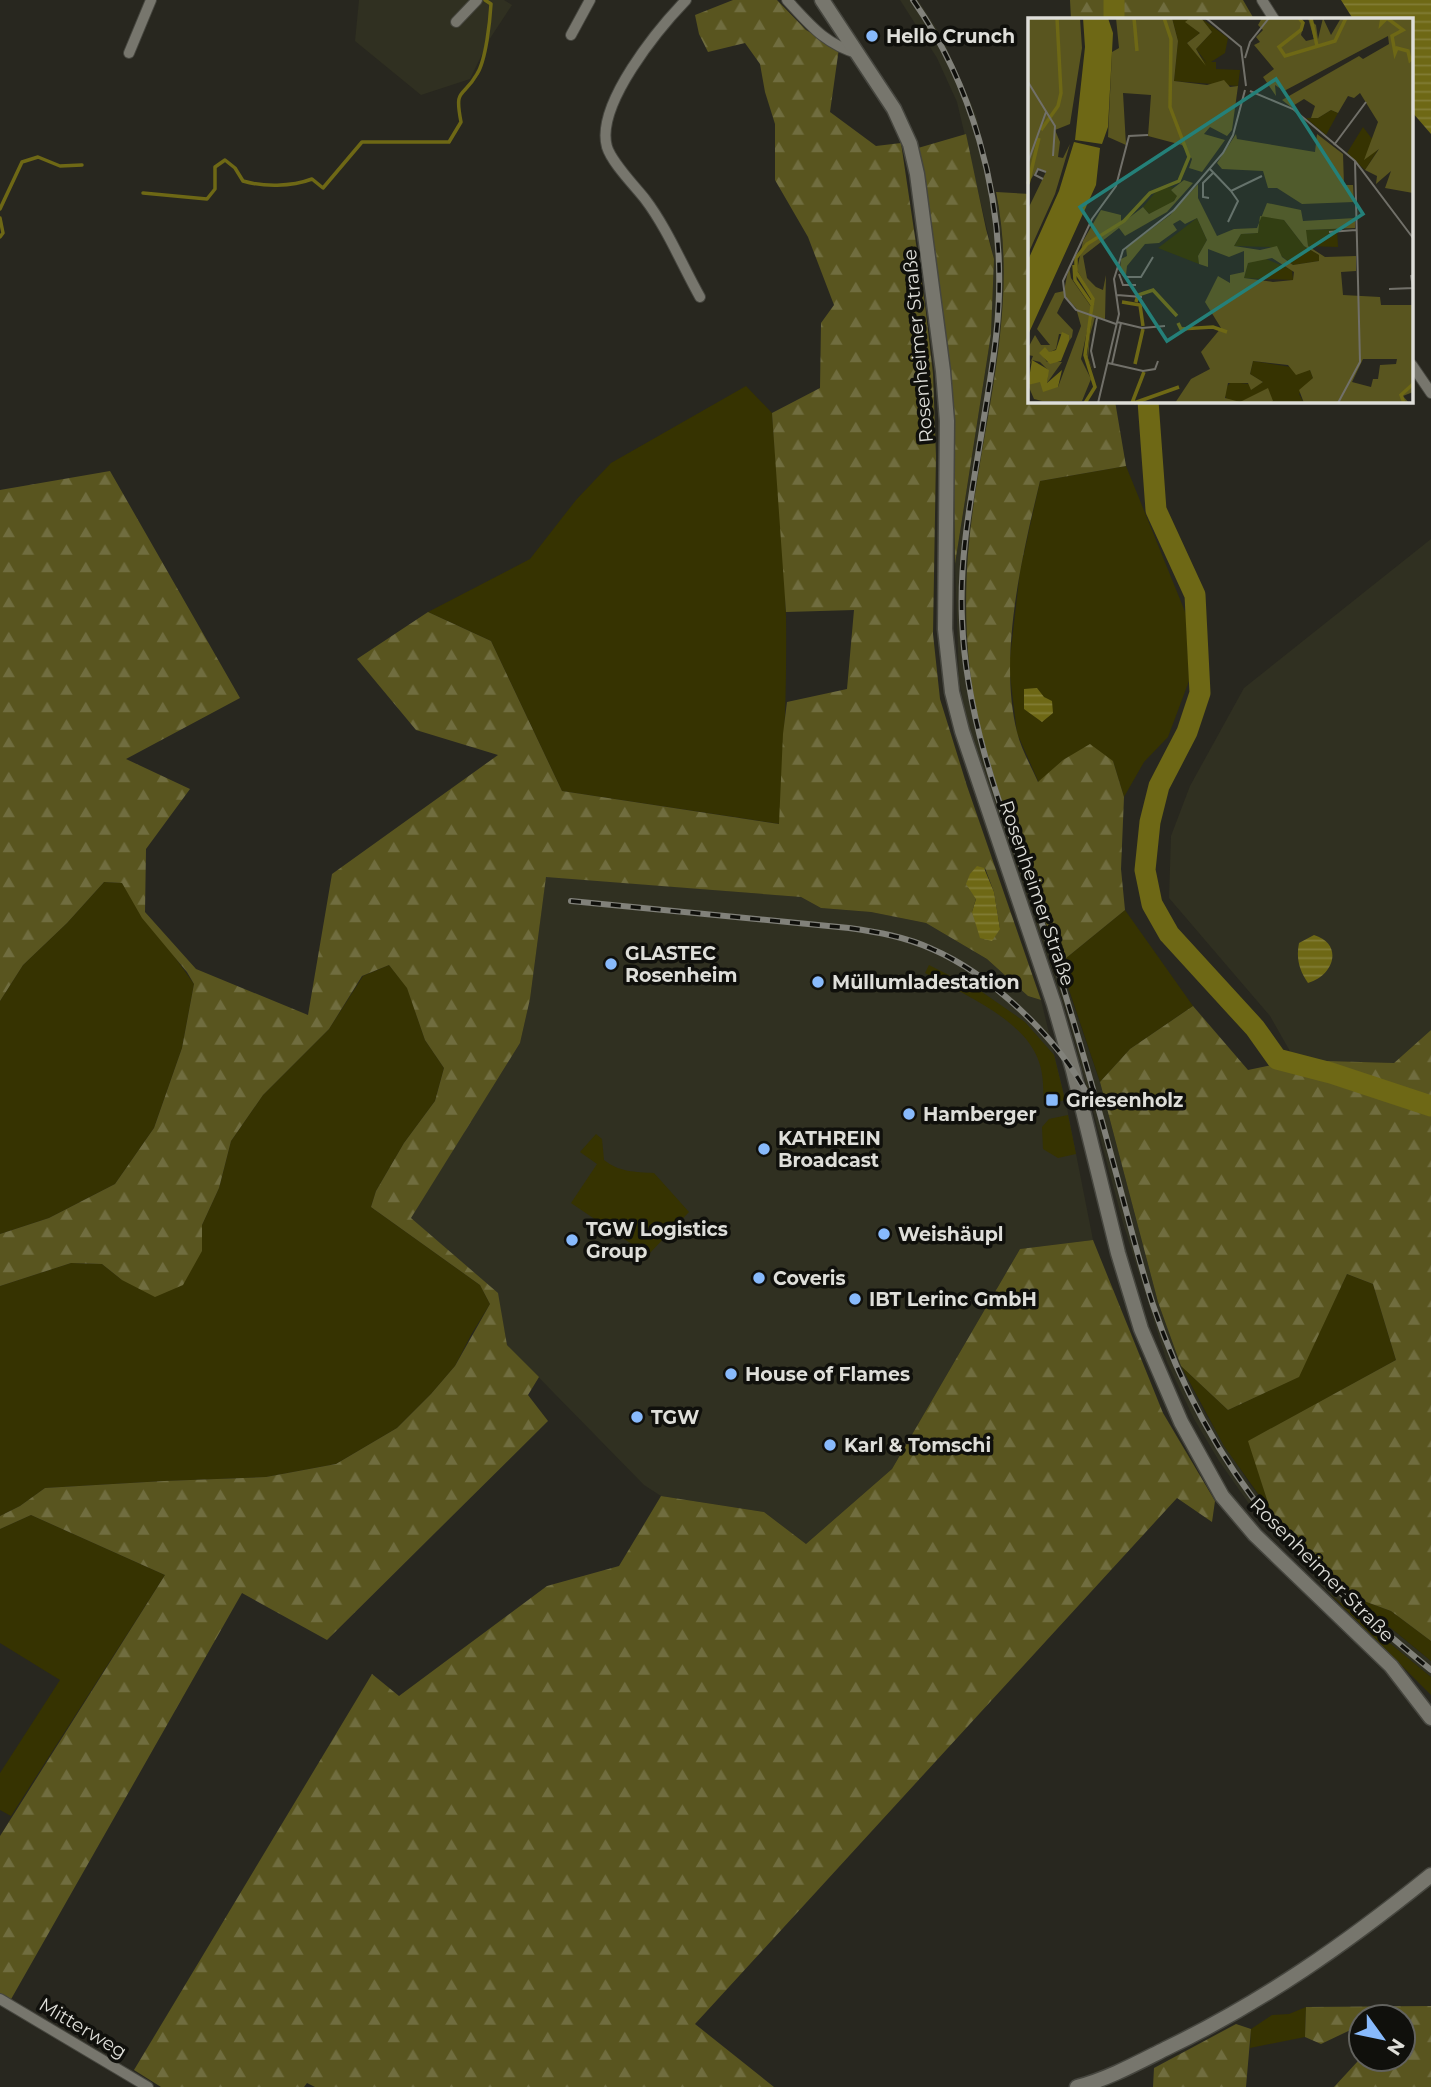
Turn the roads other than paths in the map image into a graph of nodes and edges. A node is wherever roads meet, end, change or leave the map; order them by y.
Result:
1 (151, 0) edge
2 (477, 0) edge
3 (590, 0) edge
4 (686, 0) edge
5 (787, 0) edge
6 (822, 0) edge
7 (1262, 0) edge
8 (1272, 18) edge
9 (456, 22) dead end
10 (571, 35) dead end
11 (129, 53) dead end
12 (860, 55) junction
13 (699, 297) dead end
14 (1414, 368) edge
15 (1431, 393) edge
16 (1431, 1718) edge
17 (1431, 1874) edge
18 (0, 2000) edge
19 (148, 2087) edge
20 (1077, 2087) edge

1 - 11 street
2 - 9 street
3 - 10 street
4 - 13 street
5 - 12 street
6 - 12 main road, Rosenheimer Straße
7 - 8 street
12 - 16 main road, Rosenheimer Straße
14 - 15 street
17 - 20 main road
18 - 19 street, Mitterweg

